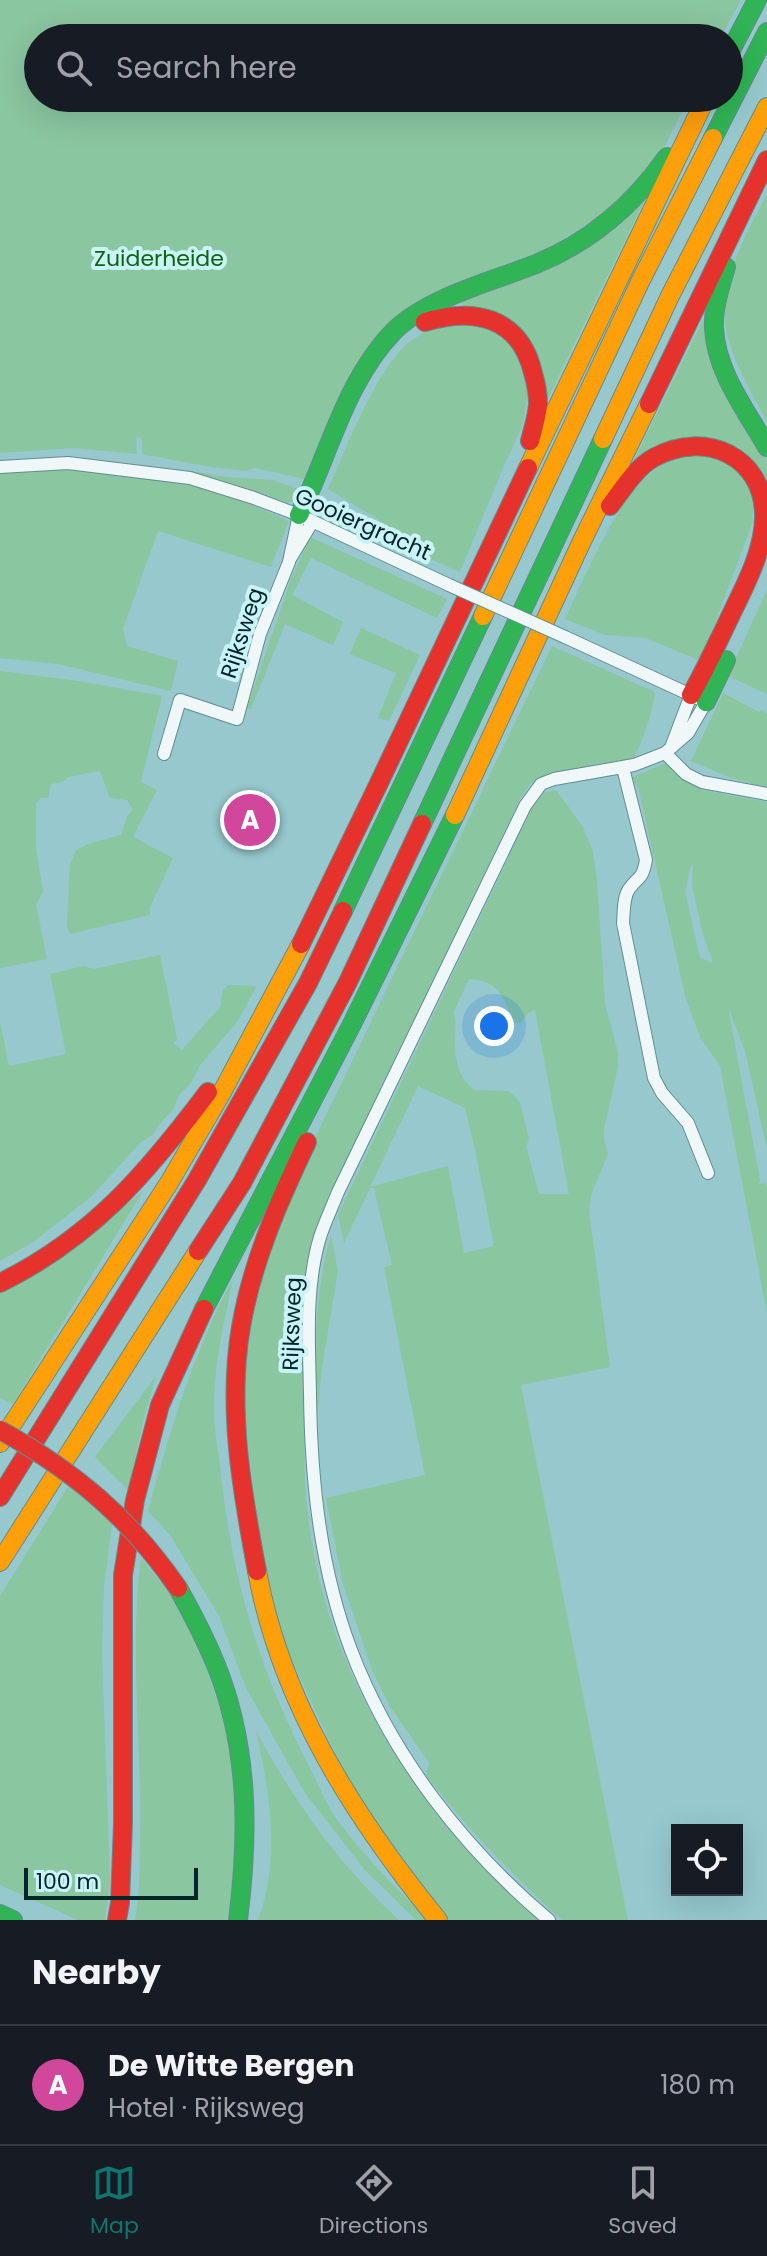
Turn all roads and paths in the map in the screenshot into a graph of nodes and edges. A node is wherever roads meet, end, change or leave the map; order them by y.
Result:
1 (757, 0) edge
2 (743, 27) edge
3 (767, 32) edge
4 (743, 79) edge
5 (767, 107) edge
6 (695, 112) edge
7 (698, 112) edge
8 (726, 112) edge
9 (767, 160) edge
10 (744, 206) junction
11 (767, 447) edge
12 (0, 467) edge
13 (518, 486) junction
14 (306, 518) junction
15 (582, 541) junction
16 (767, 565) edge
17 (698, 698) junction
18 (668, 750) junction
19 (164, 754) dead end
20 (619, 768) junction
21 (767, 794) edge
22 (351, 1026) junction
23 (252, 1038) junction
24 (708, 1173) dead end
25 (0, 1283) edge
26 (0, 1430) edge
27 (0, 1443) edge
28 (0, 1497) edge
29 (0, 1562) edge
30 (124, 1734) junction
31 (0, 1914) edge
32 (13, 1920) edge
33 (117, 1920) edge
34 (123, 1920) edge
35 (238, 1920) edge
36 (438, 1920) edge
37 (549, 1920) edge

1 - 2 highway
3 - 4 highway
5 - 29 highway
6 - 14 highway
7 - 13 highway
8 - 28 highway
9 - 10 highway
10 - 11 highway
10 - 15 highway
12 - 14 street, Gooiergracht
13 - 14 highway
13 - 23 highway
14 - 17 street, Gooiergracht, bridge
14 - 19 street, Rijksweg
15 - 17 highway
15 - 22 highway
16 - 17 highway
17 - 18 street
18 - 20 street
18 - 21 street
20 - 24 street
20 - 37 street, Rijksweg
22 - 30 highway
22 - 36 highway
23 - 25 highway
23 - 27 highway
26 - 35 highway, bridge
30 - 33 highway
30 - 34 highway
31 - 32 highway

